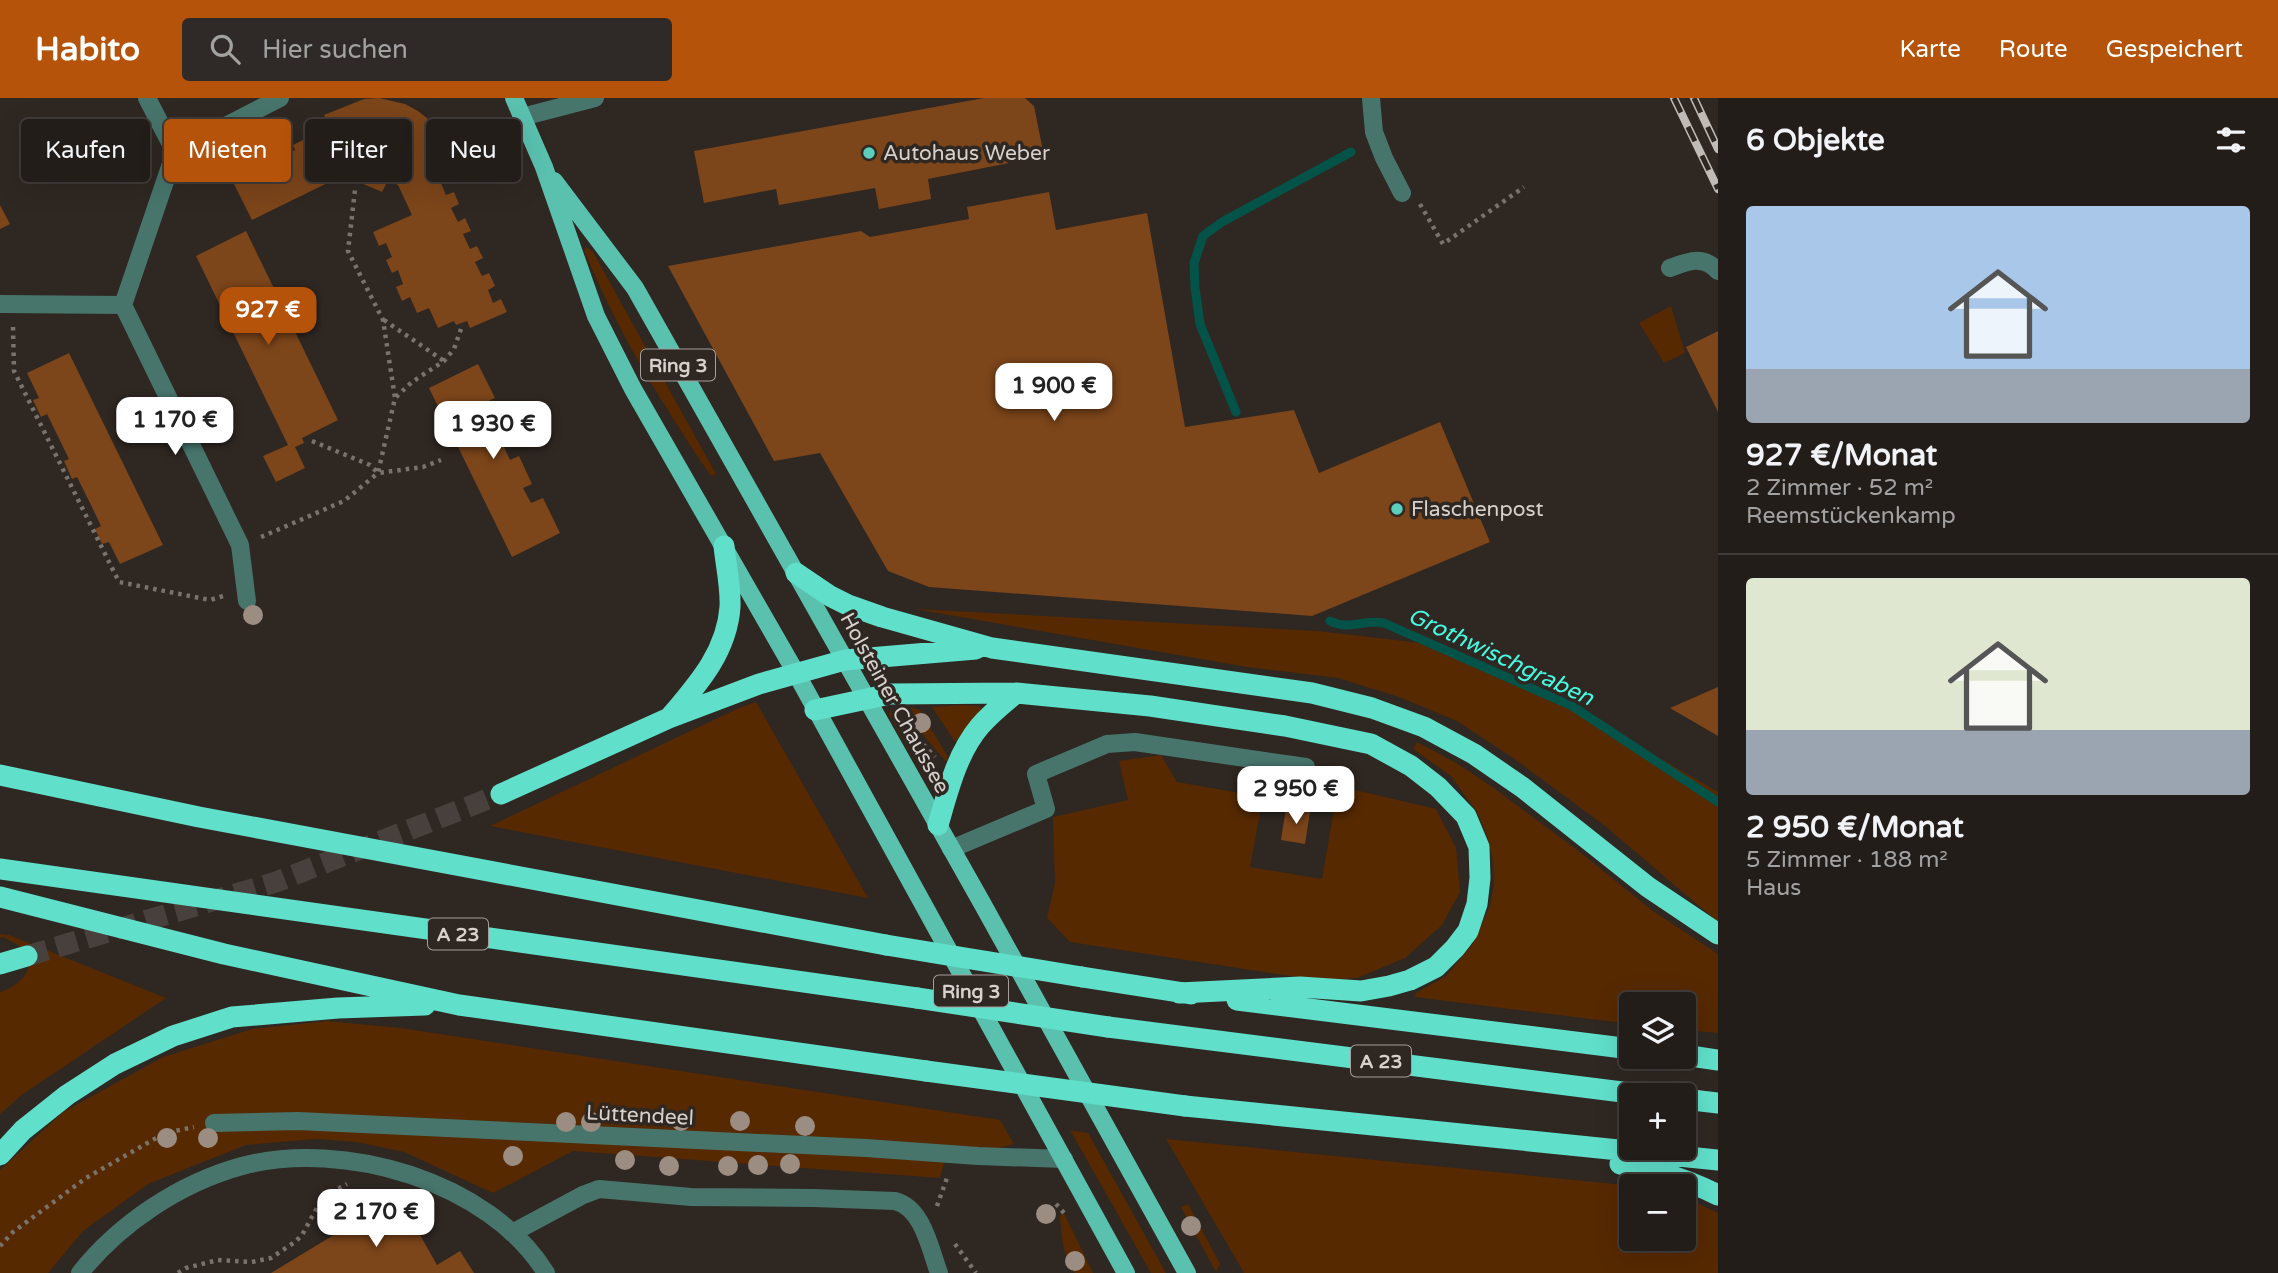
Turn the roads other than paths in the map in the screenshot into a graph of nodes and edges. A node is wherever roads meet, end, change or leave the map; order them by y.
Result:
1 (147, 98) edge
2 (280, 98) edge
3 (514, 98) edge
4 (595, 98) edge
5 (1371, 98) edge
6 (522, 117) junction
7 (239, 119) edge
8 (164, 131) edge
9 (544, 167) junction
10 (165, 182) edge
11 (1409, 195) road end
12 (1670, 268) dead end
13 (1718, 271) edge
14 (6, 304) edge
15 (123, 305) junction
16 (724, 546) junction
17 (796, 573) junction
18 (246, 596) road end
19 (992, 648) junction
20 (845, 660) junction
21 (796, 673) junction
22 (1016, 692) junction
23 (866, 698) junction
24 (815, 709) junction
25 (669, 718) junction
26 (0, 775) edge
27 (501, 794) tunnel mouth
28 (1301, 797) dead end
29 (938, 825) junction
30 (951, 849) junction
31 (0, 869) edge
32 (0, 897) edge
33 (1718, 934) edge
34 (27, 956) tunnel mouth
35 (0, 964) edge
36 (1180, 993) junction
37 (459, 1005) junction
38 (1619, 1048) edge
39 (1696, 1057) edge
40 (1718, 1060) edge
41 (1619, 1092) edge
42 (1696, 1101) edge
43 (1718, 1104) edge
44 (215, 1123) road end
45 (1572, 1146) junction
46 (0, 1155) edge
47 (1064, 1159) junction
48 (1718, 1160) edge
49 (1718, 1195) edge
50 (512, 1233) junction
51 (544, 1270) edge
52 (80, 1273) edge
53 (939, 1273) edge
54 (1126, 1273) edge
55 (1187, 1273) edge

1 - 8 street
2 - 7 street
3 - 6 main road, Holsteiner Chaussee / Ring 3
4 - 6 street
5 - 11 street
6 - 9 main road, Holsteiner Chaussee / Ring 3
9 - 16 main road, Holsteiner Chaussee / Ring 3
9 - 17 main road, Holsteiner Chaussee / Ring 3
10 - 15 street
12 - 13 street
14 - 15 street
15 - 18 street
16 - 21 main road, Holsteiner Chaussee / Ring 3
16 - 25 highway
17 - 19 highway
17 - 20 main road, Holsteiner Chaussee / Ring 3
19 - 20 highway
19 - 33 highway
20 - 21 highway
20 - 23 main road, Holsteiner Chaussee / Ring 3
21 - 24 main road, Holsteiner Chaussee / Ring 3
21 - 25 highway
22 - 23 highway
22 - 29 highway
22 - 36 highway
23 - 24 highway
23 - 29 main road, Holsteiner Chaussee / Ring 3
24 - 47 main road, Holsteiner Chaussee / Ring 3
25 - 27 highway
26 - 36 highway, A 23, bridge
28 - 30 street
29 - 30 main road, Holsteiner Chaussee / Ring 3
30 - 55 main road, Holsteiner Chaussee / Ring 3
31 - 41 highway, A 23, bridge
32 - 37 highway
34 - 35 highway
36 - 38 highway, A 23
37 - 45 highway, bridge
37 - 46 highway
39 - 40 highway
42 - 43 highway
44 - 47 street, Lüttendeel
45 - 48 highway
45 - 49 highway
47 - 54 main road, Holsteiner Chaussee / Ring 3
50 - 51 street
50 - 52 street
50 - 53 street

